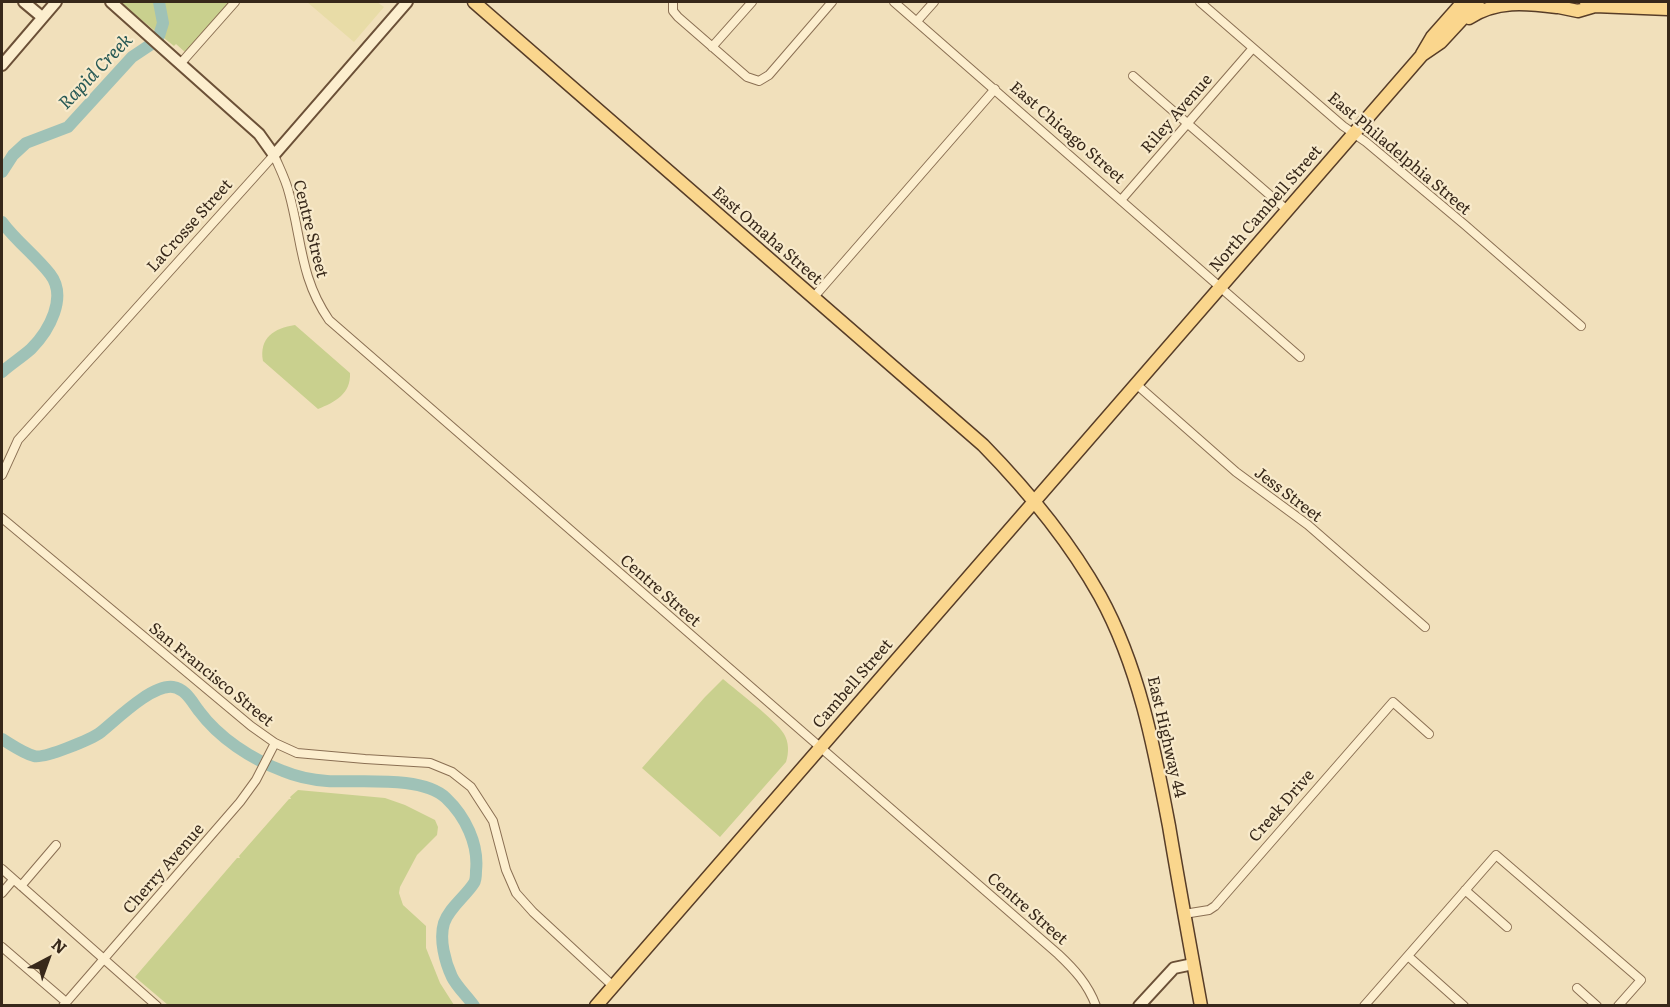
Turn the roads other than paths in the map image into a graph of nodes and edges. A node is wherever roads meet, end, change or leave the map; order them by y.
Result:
1 (24, 2) edge
2 (56, 2) edge
3 (111, 2) edge
4 (235, 2) edge
5 (407, 2) edge
6 (474, 2) edge
7 (671, 2) edge
8 (752, 2) edge
9 (832, 2) edge
10 (894, 2) edge
11 (934, 2) edge
12 (1200, 2) edge
13 (1456, 2) edge
14 (1463, 2) edge
15 (1478, 2) edge
16 (1536, 2) edge
17 (1591, 4) edge
18 (1557, 7) junction
19 (1668, 9) edge
20 (42, 17) junction
21 (917, 21) junction
22 (1444, 23) junction
23 (1441, 42) junction
24 (712, 47) junction
25 (1253, 48) junction
26 (1422, 55) junction
27 (181, 63) junction
28 (2, 65) edge
29 (1133, 76) dead end
30 (995, 89) junction
31 (1187, 123) junction
32 (1354, 133) junction
33 (274, 155) junction
34 (1122, 199) junction
35 (1287, 210) junction
36 (1221, 286) junction
37 (813, 298) junction
38 (1581, 326) dead end
39 (1300, 357) dead end
40 (1136, 384) junction
41 (2, 475) edge
42 (1035, 500) junction
43 (2, 518) edge
44 (1425, 627) dead end
45 (1429, 734) dead end
46 (275, 743) junction
47 (819, 748) junction
48 (56, 845) dead end
49 (2, 869) edge
50 (13, 880) junction
51 (21, 886) junction
52 (1465, 891) junction
53 (2, 893) edge
54 (1185, 914) junction
55 (1507, 927) dead end
56 (2, 947) edge
57 (1408, 956) junction
58 (104, 959) junction
59 (1193, 964) junction
60 (614, 986) junction
61 (1577, 988) dead end
62 (65, 1004) edge
63 (157, 1005) edge
64 (596, 1005) edge
65 (1096, 1005) edge
66 (1139, 1005) edge
67 (1201, 1005) edge
68 (1364, 1005) edge
69 (1464, 1005) edge
70 (1598, 1005) edge
71 (1618, 1005) edge

1 - 20 street
2 - 20 street
3 - 27 street
4 - 27 street
5 - 33 street, LaCrosse Street
6 - 37 main road, East Omaha Street
7 - 24 street
8 - 24 street
9 - 24 street
10 - 21 street, East Chicago Street
11 - 21 street
12 - 25 street, East Philadelphia Street
13 - 22 main road
14 - 22 main road, North Cambell Street
15 - 23 main road, North Cambell Street
16 - 18 main road
17 - 18 main road
17 - 19 main road
18 - 23 main road
20 - 28 street
21 - 30 street, East Chicago Street
22 - 26 main road, North Cambell Street
23 - 26 main road, North Cambell Street
25 - 31 street, Riley Avenue
25 - 32 street, East Philadelphia Street
26 - 32 main road, North Cambell Street
27 - 33 street
29 - 31 street
30 - 34 street, East Chicago Street
30 - 37 street
31 - 34 street, Riley Avenue
31 - 35 street
32 - 35 main road, North Cambell Street
32 - 38 street, East Philadelphia Street
33 - 41 street, LaCrosse Street
33 - 47 street, Centre Street
34 - 36 street, East Chicago Street
35 - 36 main road, North Cambell Street
36 - 39 street, East Chicago Street
36 - 40 main road, North Cambell Street
37 - 42 main road, East Omaha Street
40 - 42 main road, Cambell Street
40 - 44 street, Jess Street
42 - 47 main road, Cambell Street
42 - 54 main road, East Highway 44
43 - 46 street, San Francisco Street
45 - 54 street, Creek Drive
46 - 58 street, Cherry Avenue
46 - 60 street, San Francisco Street
47 - 60 main road, Cambell Street
47 - 65 street, Centre Street
48 - 51 street
49 - 50 street
50 - 51 street
50 - 53 street
51 - 58 street
52 - 55 street
52 - 57 street
52 - 71 street
54 - 59 main road, East Highway 44
56 - 62 street
57 - 68 street
57 - 69 street
58 - 62 street, Cherry Avenue
58 - 63 street
59 - 66 street
59 - 67 main road, East Highway 44
60 - 64 main road, Cambell Street
61 - 70 street

